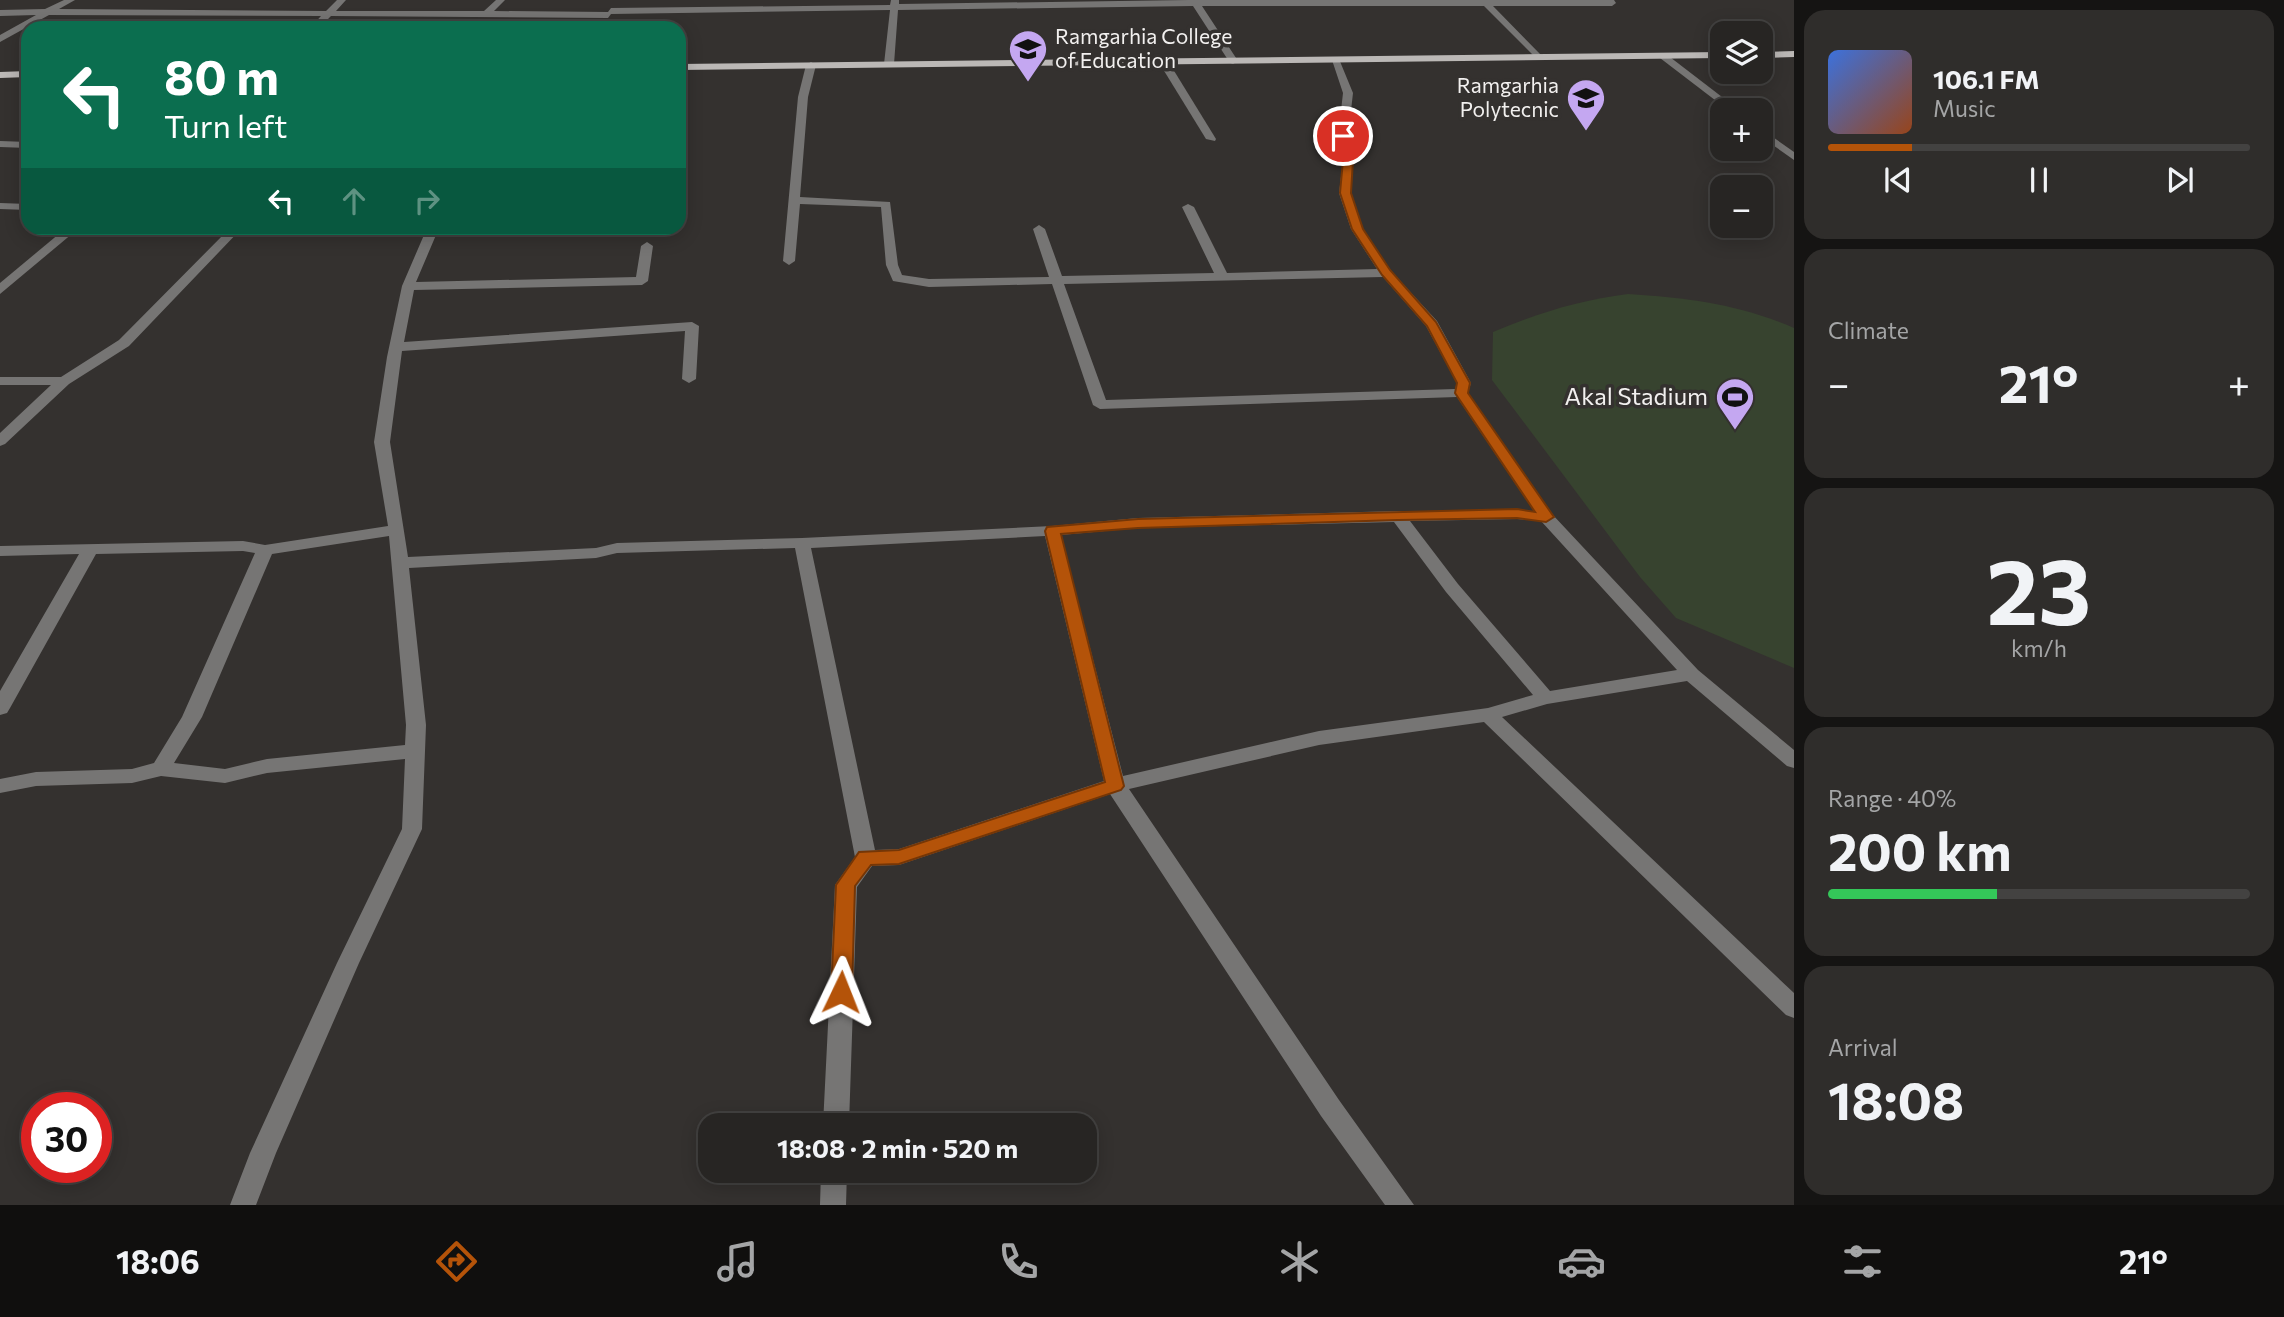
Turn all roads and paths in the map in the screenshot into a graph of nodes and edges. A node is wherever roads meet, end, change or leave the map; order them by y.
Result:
1 (71, 0) edge
2 (342, 0) edge
3 (501, 0) edge
4 (618, 0) edge
5 (1609, 0) edge
6 (1192, 1) edge
7 (1484, 1) edge
8 (895, 3) edge
9 (741, 4) edge
10 (813, 4) edge
11 (47, 12) junction
12 (0, 13) edge
13 (609, 13) junction
14 (328, 14) junction
15 (486, 14) junction
16 (31, 21) edge
17 (321, 21) edge
18 (604, 21) edge
19 (21, 27) edge
20 (0, 39) edge
21 (1794, 54) edge
22 (1663, 55) junction
23 (1710, 55) edge
24 (1773, 55) edge
25 (1538, 57) junction
26 (1334, 59) junction
27 (1163, 61) junction
28 (1233, 61) junction
29 (889, 64) junction
30 (811, 65) junction
31 (686, 67) edge
32 (0, 75) edge
33 (21, 75) edge
34 (1719, 98) edge
35 (1211, 139) dead end
36 (1773, 141) edge
37 (0, 144) edge
38 (21, 145) edge
39 (1794, 157) edge
40 (794, 200) junction
41 (0, 206) edge
42 (21, 207) edge
43 (1188, 207) dead end
44 (1039, 229) dead end
45 (64, 235) edge
46 (229, 235) edge
47 (430, 235) edge
48 (647, 246) dead end
49 (789, 261) dead end
50 (1386, 272) junction
51 (1222, 276) junction
52 (1056, 279) junction
53 (408, 286) junction
54 (1, 287) edge
55 (396, 347) junction
56 (689, 379) dead end
57 (0, 381) edge
58 (64, 381) junction
59 (1461, 393) junction
60 (0, 441) edge
61 (1398, 516) junction
62 (1546, 517) junction
63 (397, 530) junction
64 (1052, 531) junction
65 (802, 543) junction
66 (90, 550) junction
67 (265, 550) junction
68 (0, 551) edge
69 (400, 563) junction
70 (1691, 674) junction
71 (1546, 698) junction
72 (0, 708) edge
73 (1488, 715) junction
74 (415, 751) junction
75 (1794, 761) edge
76 (161, 769) junction
77 (0, 786) edge
78 (1115, 786) junction
79 (866, 858) junction
80 (1794, 1008) edge
81 (836, 1113) edge
82 (834, 1183) edge
83 (243, 1205) edge
84 (833, 1205) edge
85 (1401, 1205) edge

1 - 11 street
2 - 14 street
3 - 15 street
4 - 13 street
5 - 7 street
6 - 7 street
6 - 8 street
6 - 28 street
7 - 25 street
8 - 10 street
8 - 29 street
9 - 10 street
9 - 13 street
11 - 12 street
11 - 14 street
11 - 16 street
13 - 15 street
13 - 18 street
14 - 15 street
14 - 17 street
19 - 20 street
21 - 24 main road
22 - 23 main road
22 - 25 main road
22 - 34 street
25 - 26 main road
26 - 28 main road
26 - 50 street
27 - 28 main road
27 - 29 main road
27 - 35 street
29 - 30 main road
30 - 31 main road
30 - 40 street
32 - 33 main road
36 - 39 street
37 - 38 street
40 - 49 street
40 - 52 street
41 - 42 street
43 - 51 street
44 - 52 street
45 - 54 street
46 - 58 street
47 - 53 street
48 - 53 street
50 - 51 street
50 - 59 street
51 - 52 street
52 - 59 street
53 - 55 street
55 - 56 street
55 - 63 street
57 - 58 street
58 - 60 street
59 - 62 street
61 - 62 street
61 - 64 street
61 - 71 street
62 - 70 street
63 - 67 street
63 - 69 street
64 - 65 street
64 - 78 street
65 - 69 street
65 - 79 street
66 - 67 street
66 - 68 street
66 - 72 street
67 - 76 street
69 - 74 street
70 - 71 street
70 - 75 street
71 - 73 street
73 - 78 street
73 - 80 street
74 - 76 street
74 - 83 street
76 - 77 street
78 - 79 street
78 - 85 street
79 - 81 street
82 - 84 street

